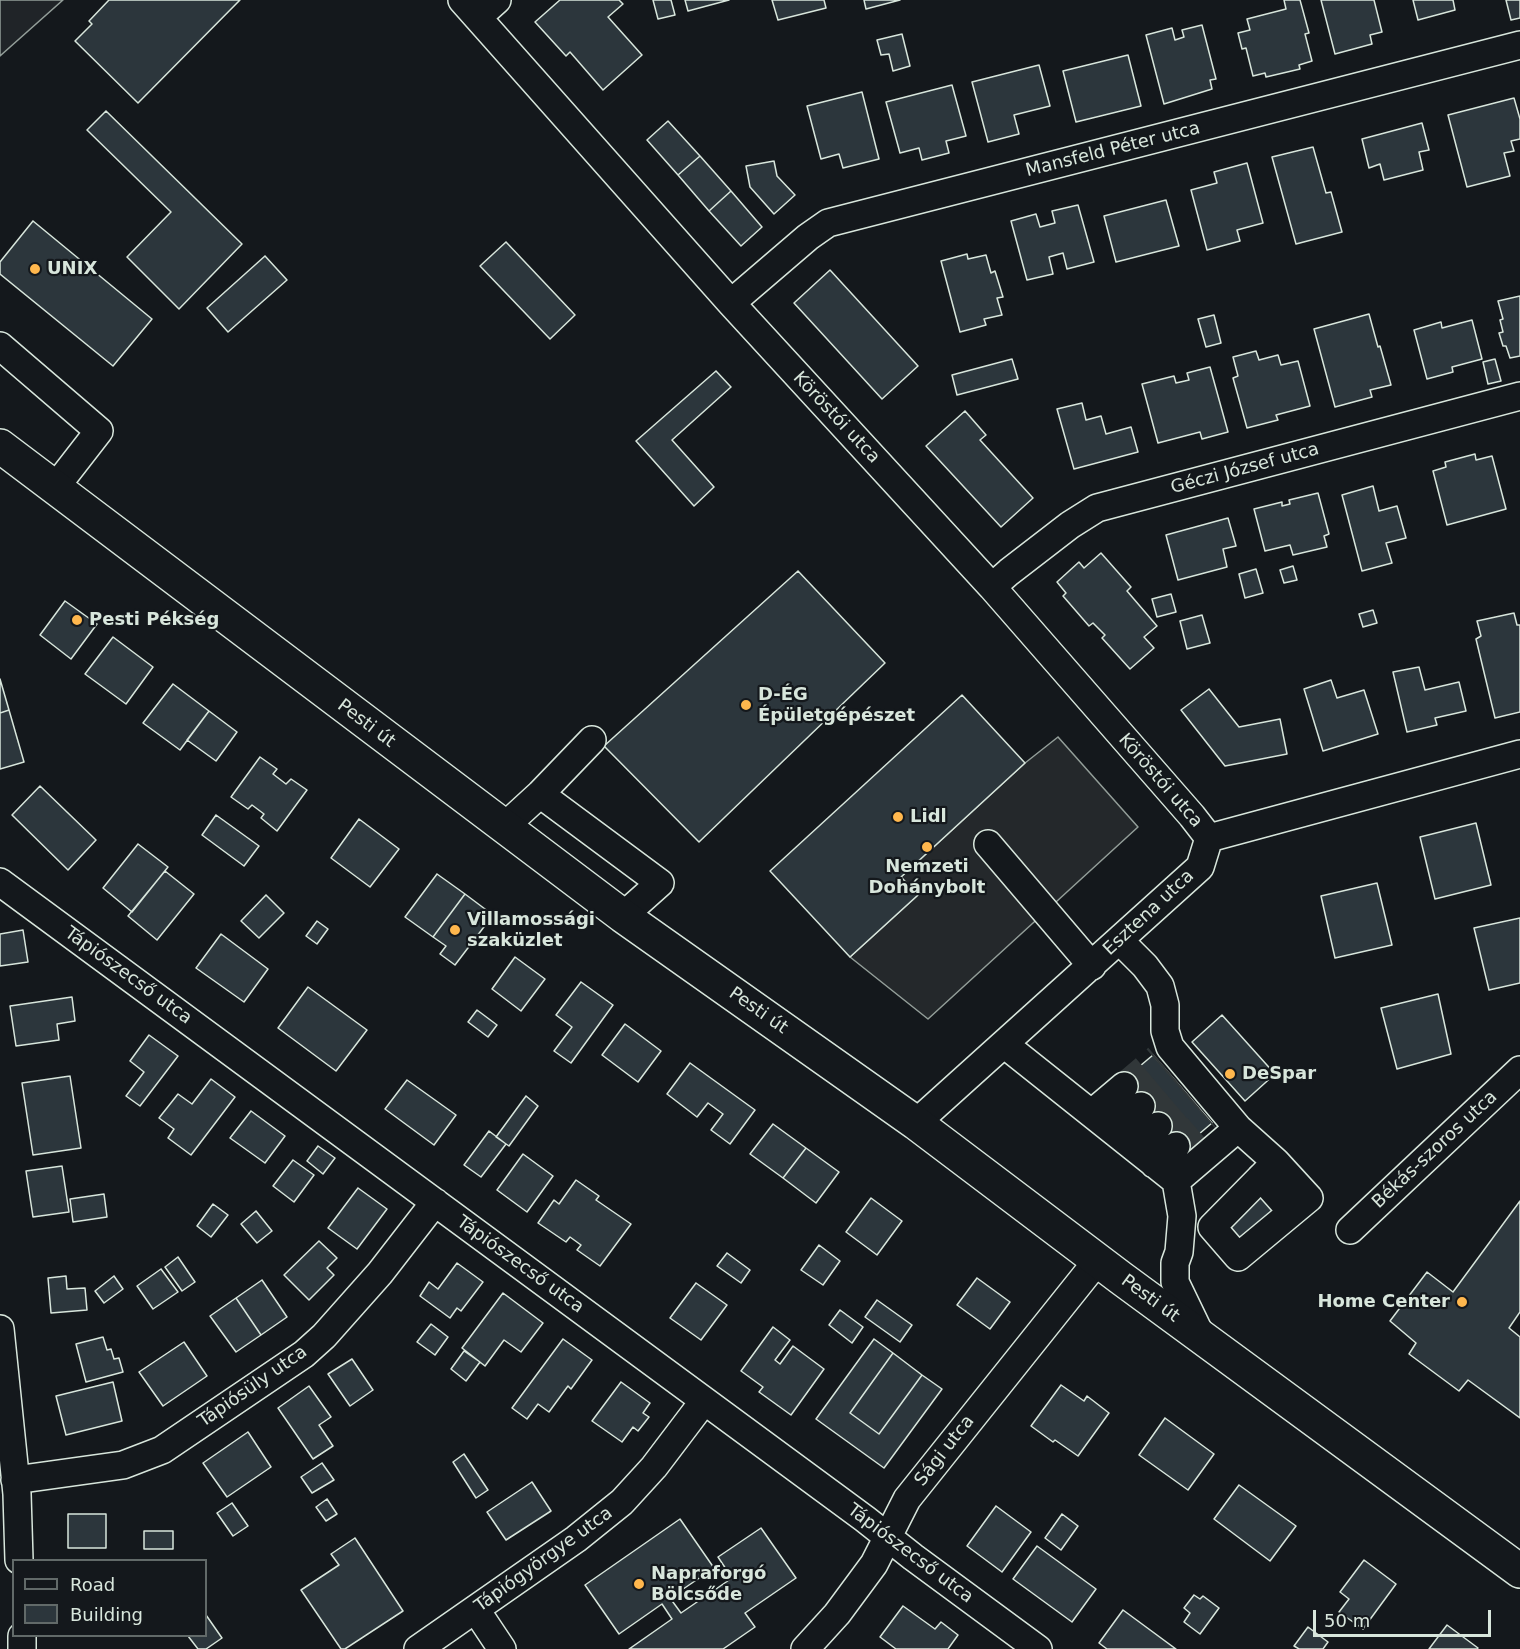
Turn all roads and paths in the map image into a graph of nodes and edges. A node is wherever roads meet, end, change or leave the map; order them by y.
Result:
1 (479, 6) edge
2 (1520, 45) edge
3 (731, 303) junction
4 (0, 346) edge
5 (1520, 396) edge
6 (0, 446) edge
7 (54, 489) junction
8 (992, 587) junction
9 (592, 740) dead end
10 (1520, 754) edge
11 (540, 794) junction
12 (504, 826) junction
13 (1209, 838) junction
14 (988, 844) dead end
15 (0, 882) edge
16 (623, 916) junction
17 (1120, 941) junction
18 (1092, 966) junction
19 (1004, 1044) junction
20 (1520, 1070) edge
21 (1141, 1106) junction
22 (1092, 1113) junction
23 (916, 1123) junction
24 (1238, 1128) junction
25 (1113, 1130) junction
26 (1176, 1146) tunnel mouth
27 (1134, 1147) junction
28 (1154, 1164) junction
29 (1176, 1180) junction
30 (1252, 1187) junction
31 (435, 1202) junction
32 (1273, 1228) junction
33 (1350, 1230) dead end
34 (1098, 1260) junction
35 (0, 1329) edge
36 (1202, 1338) junction
37 (704, 1401) junction
38 (11, 1490) edge
39 (888, 1538) junction
40 (19, 1559) edge
41 (1520, 1571) edge
42 (476, 1610) junction
43 (418, 1649) edge
44 (502, 1649) edge
45 (805, 1649) edge
46 (1038, 1649) edge

1 - 3 street, Köröstói utca
2 - 3 street, Mansfeld Péter utca
3 - 8 street, Köröstói utca
4 - 7 street
5 - 8 street, Géczi József utca
6 - 7 main road, Pesti út
7 - 12 main road, Pesti út
8 - 13 street, Köröstói utca
9 - 11 street
10 - 13 street
11 - 12 street
11 - 16 street
12 - 16 main road, Pesti út
13 - 17 street, Esztena utca
14 - 18 street
15 - 31 street, Tápiószecső utca
16 - 23 main road, Pesti út
17 - 18 street, Esztena utca
17 - 24 street
18 - 19 street, Esztena utca
19 - 22 street
19 - 23 street, Esztena utca
20 - 33 street, Békás-szoros utca
21 - 22 street
21 - 25 street
21 - 27 street
22 - 25 street
23 - 34 main road, Pesti út
24 - 29 street
24 - 30 street
25 - 27 street
26 - 28 street
27 - 28 street
28 - 29 street
29 - 36 street
30 - 32 street
30 - 32 street
30 - 32 street
31 - 37 street, Tápiószecső utca
31 - 38 street, Tápiósüly utca
34 - 36 main road, Pesti út
34 - 39 street, Sági utca
35 - 38 street
36 - 41 main road, Pesti út
37 - 39 street, Tápiószecső utca
37 - 42 street, Tápiógyörgye utca
38 - 40 street
39 - 45 street, Sági utca
39 - 46 street, Tápiószecső utca
42 - 43 street, Tápiógyörgye utca
42 - 44 street

